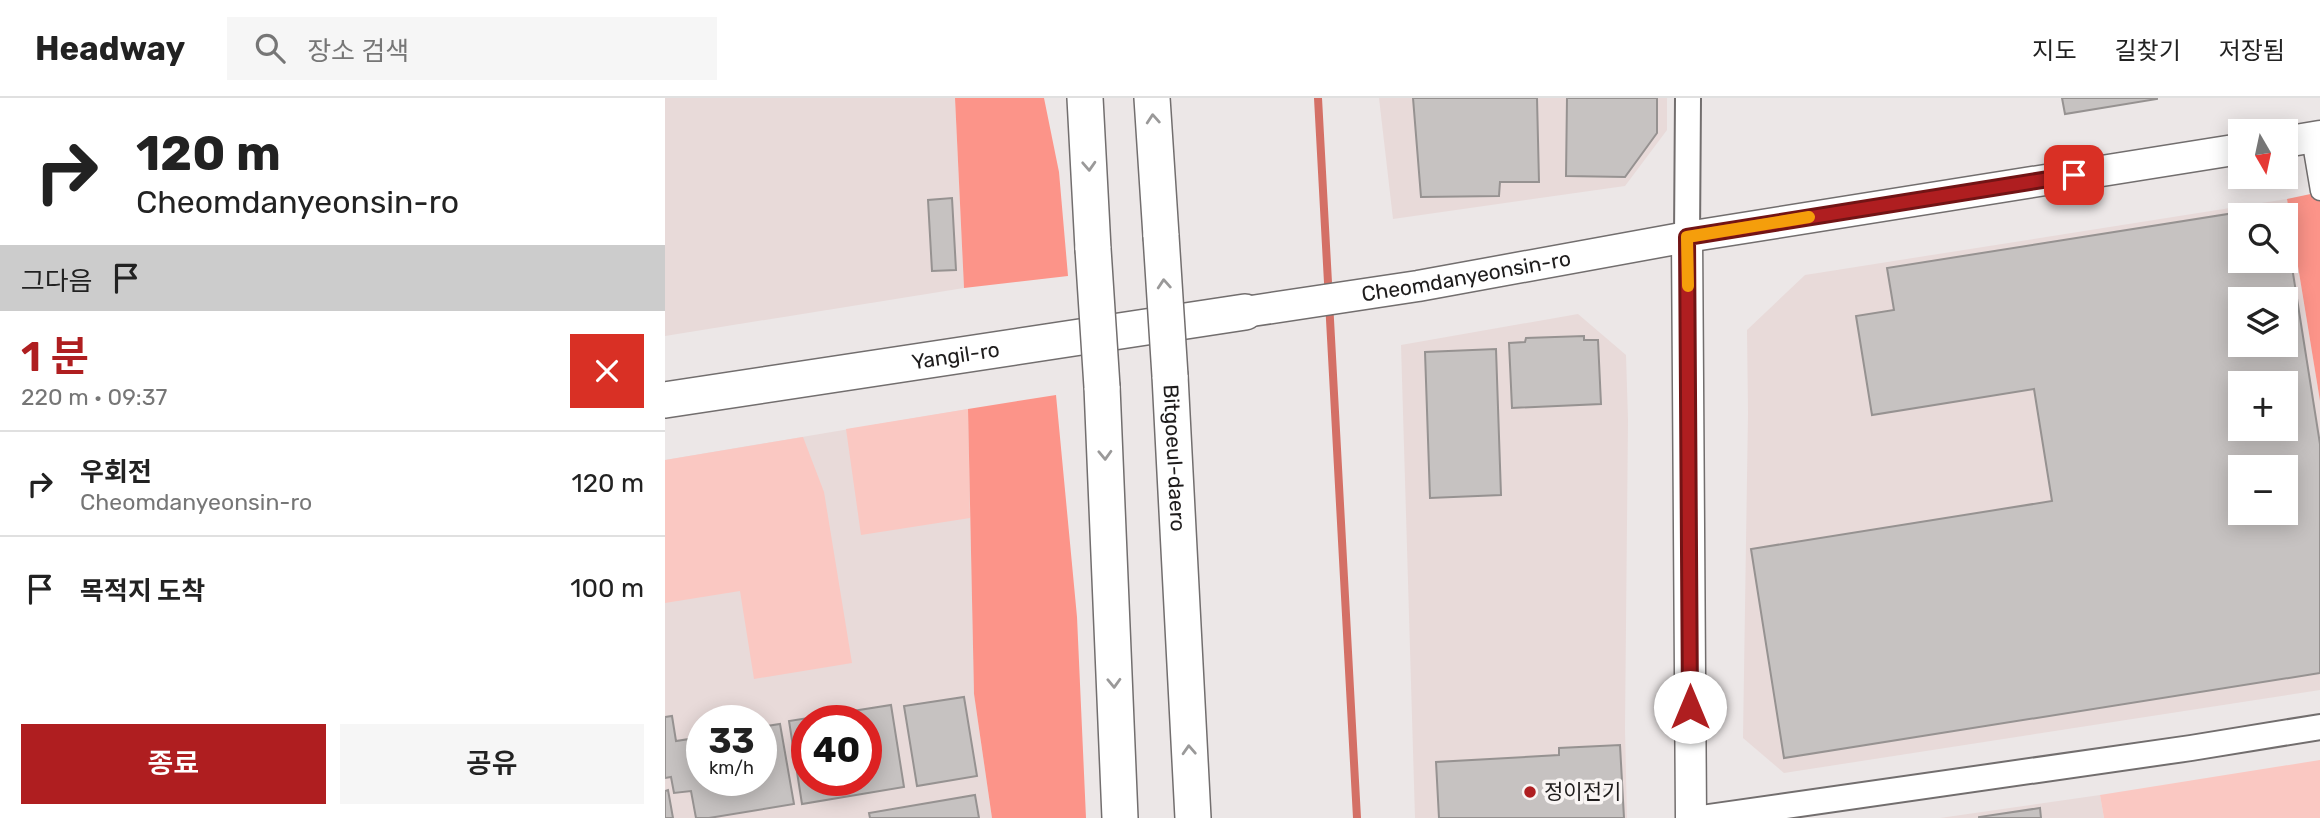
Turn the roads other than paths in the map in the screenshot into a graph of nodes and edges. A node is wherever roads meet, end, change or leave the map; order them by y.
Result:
1 (1085, 98) edge
2 (1152, 98) edge
3 (1688, 98) edge
4 (2306, 139) edge
5 (2228, 151) edge
6 (2320, 191) edge
7 (1687, 237) junction
8 (1245, 312) joint
9 (665, 400) edge
10 (2320, 727) edge
11 (1120, 818) edge
12 (1193, 818) edge
13 (1691, 818) edge
14 (1702, 818) edge

1 -> 11 main road, bridge
12 -> 2 main road, Bitgoeul-daero, bridge
3 - 7 street
4 - 6 street
5 - 7 street, Cheomdanyeonsin-ro
7 - 8 street, Cheomdanyeonsin-ro
7 - 13 street
8 - 9 main road, Yangil-ro
10 - 14 street

